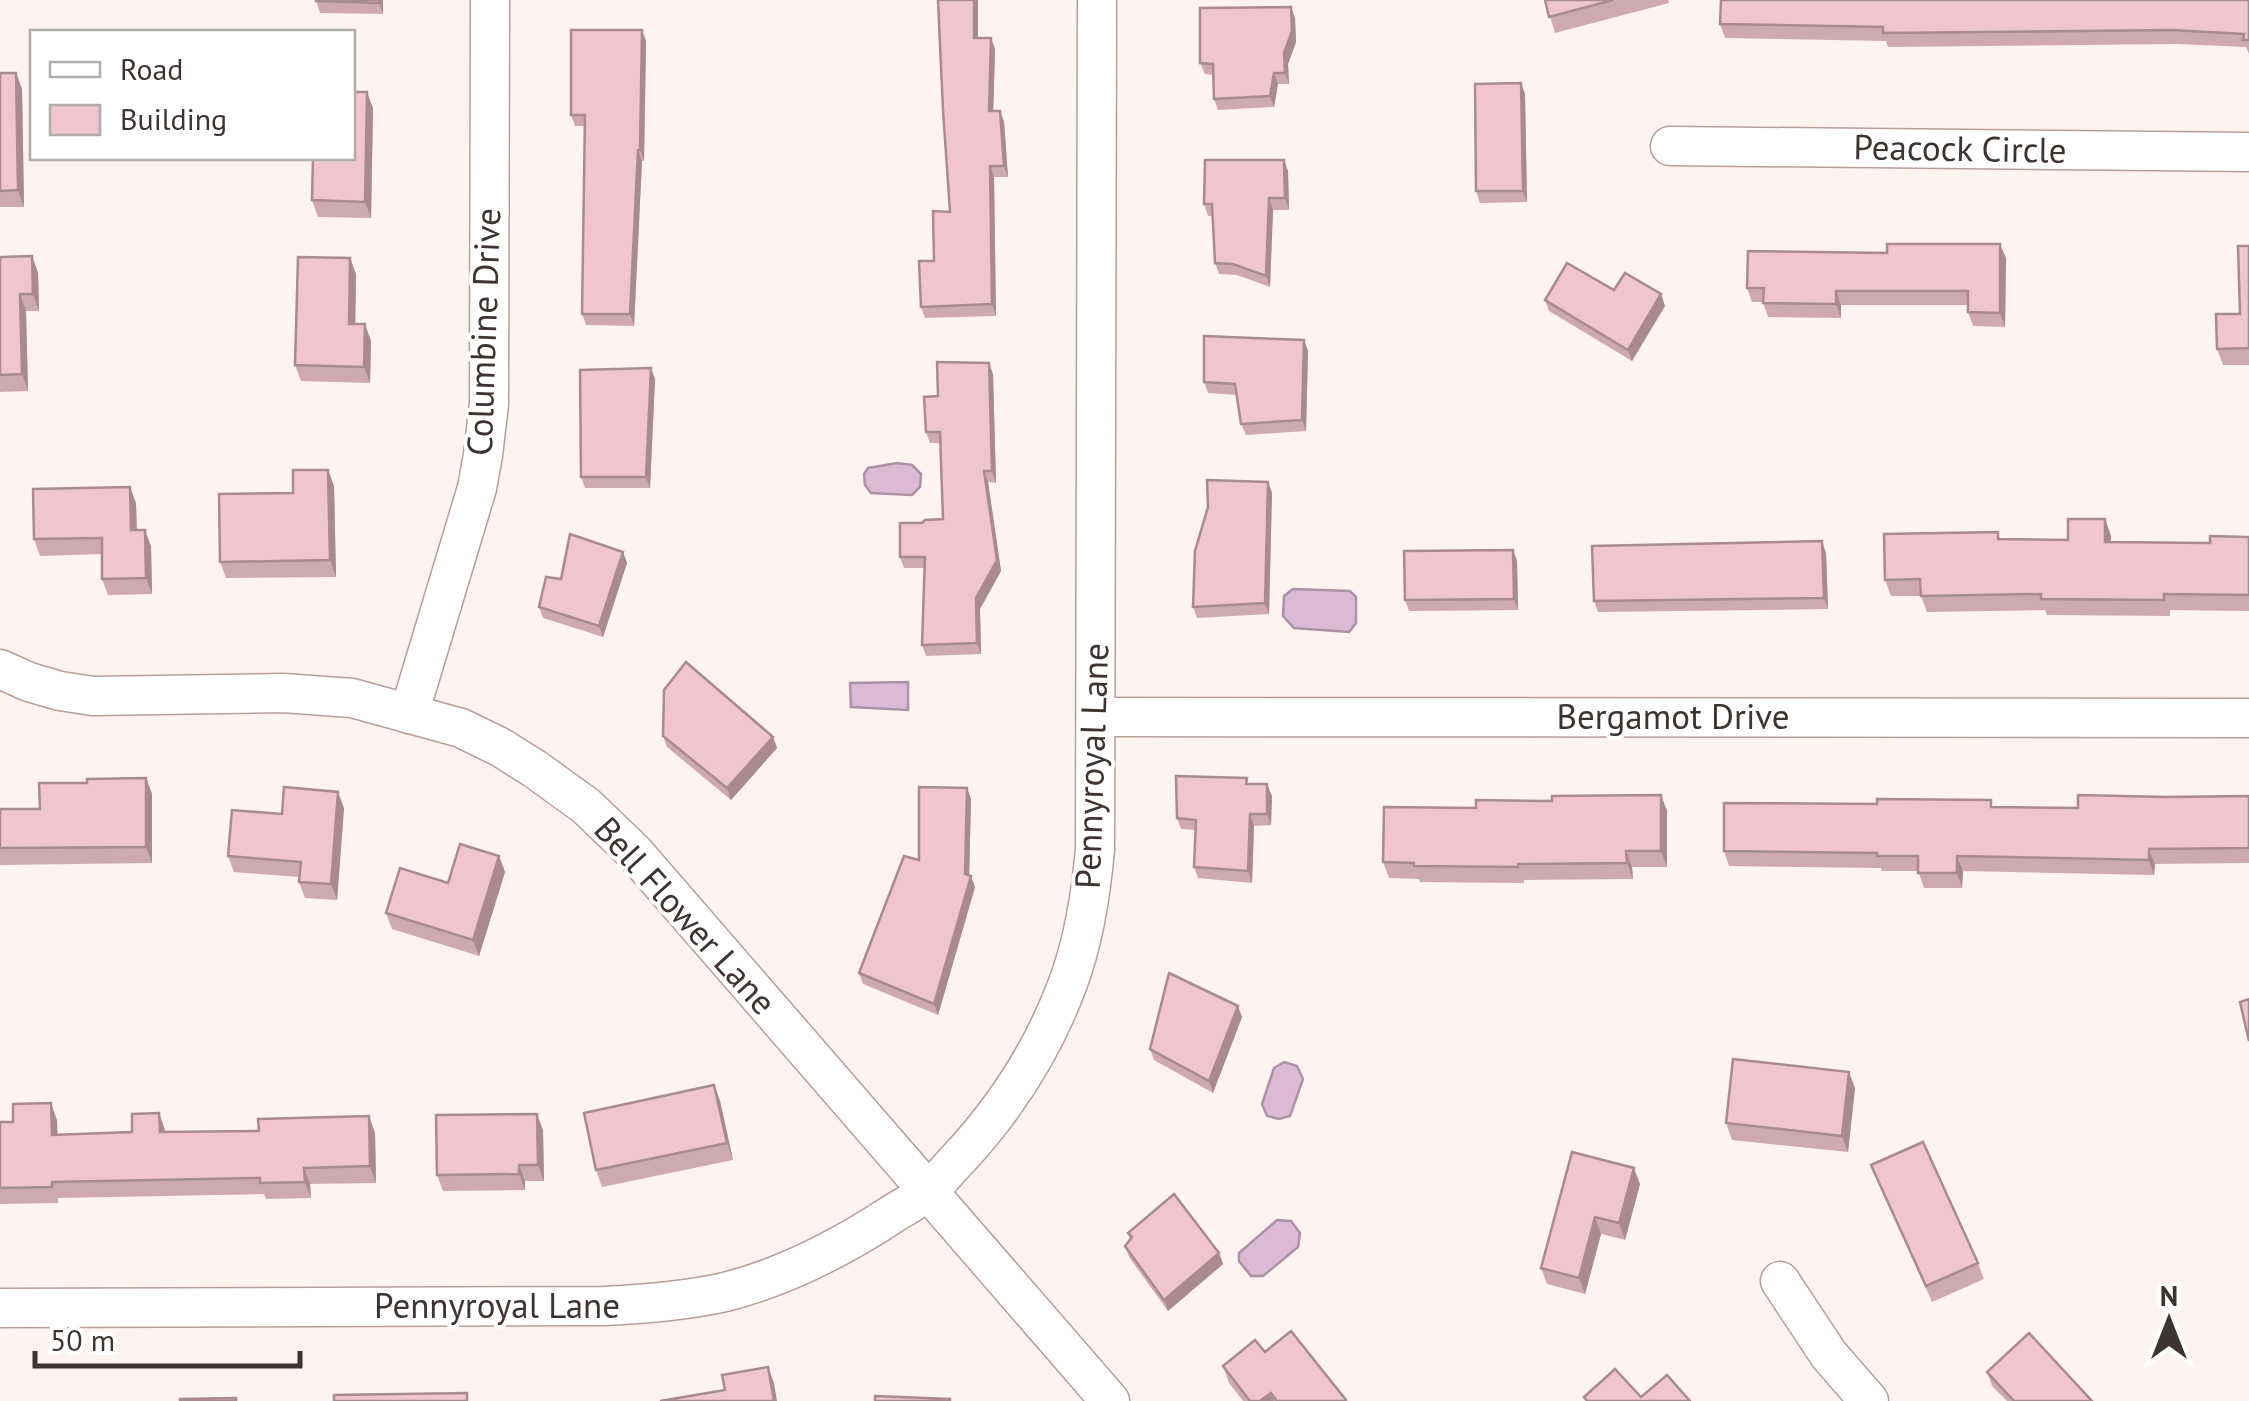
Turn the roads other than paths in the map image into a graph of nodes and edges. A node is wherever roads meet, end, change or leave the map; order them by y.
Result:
1 (490, 0) edge
2 (1096, 0) edge
3 (1670, 146) dead end
4 (2249, 152) edge
5 (0, 669) edge
6 (409, 714) junction
7 (1096, 717) junction
8 (2249, 718) edge
9 (929, 1190) junction
10 (1780, 1281) dead end
11 (0, 1308) edge
12 (1110, 1401) edge
13 (1869, 1401) edge

1 - 6 street, Columbine Drive
2 - 7 street, Pennyroyal Lane
3 - 4 street, Peacock Circle
5 - 6 street, Bell Flower Lane
6 - 9 street, Bell Flower Lane
7 - 8 street, Bergamot Drive
7 - 9 street, Pennyroyal Lane
9 - 11 street, Pennyroyal Lane
9 - 12 street, Bell Flower Lane
10 - 13 street

